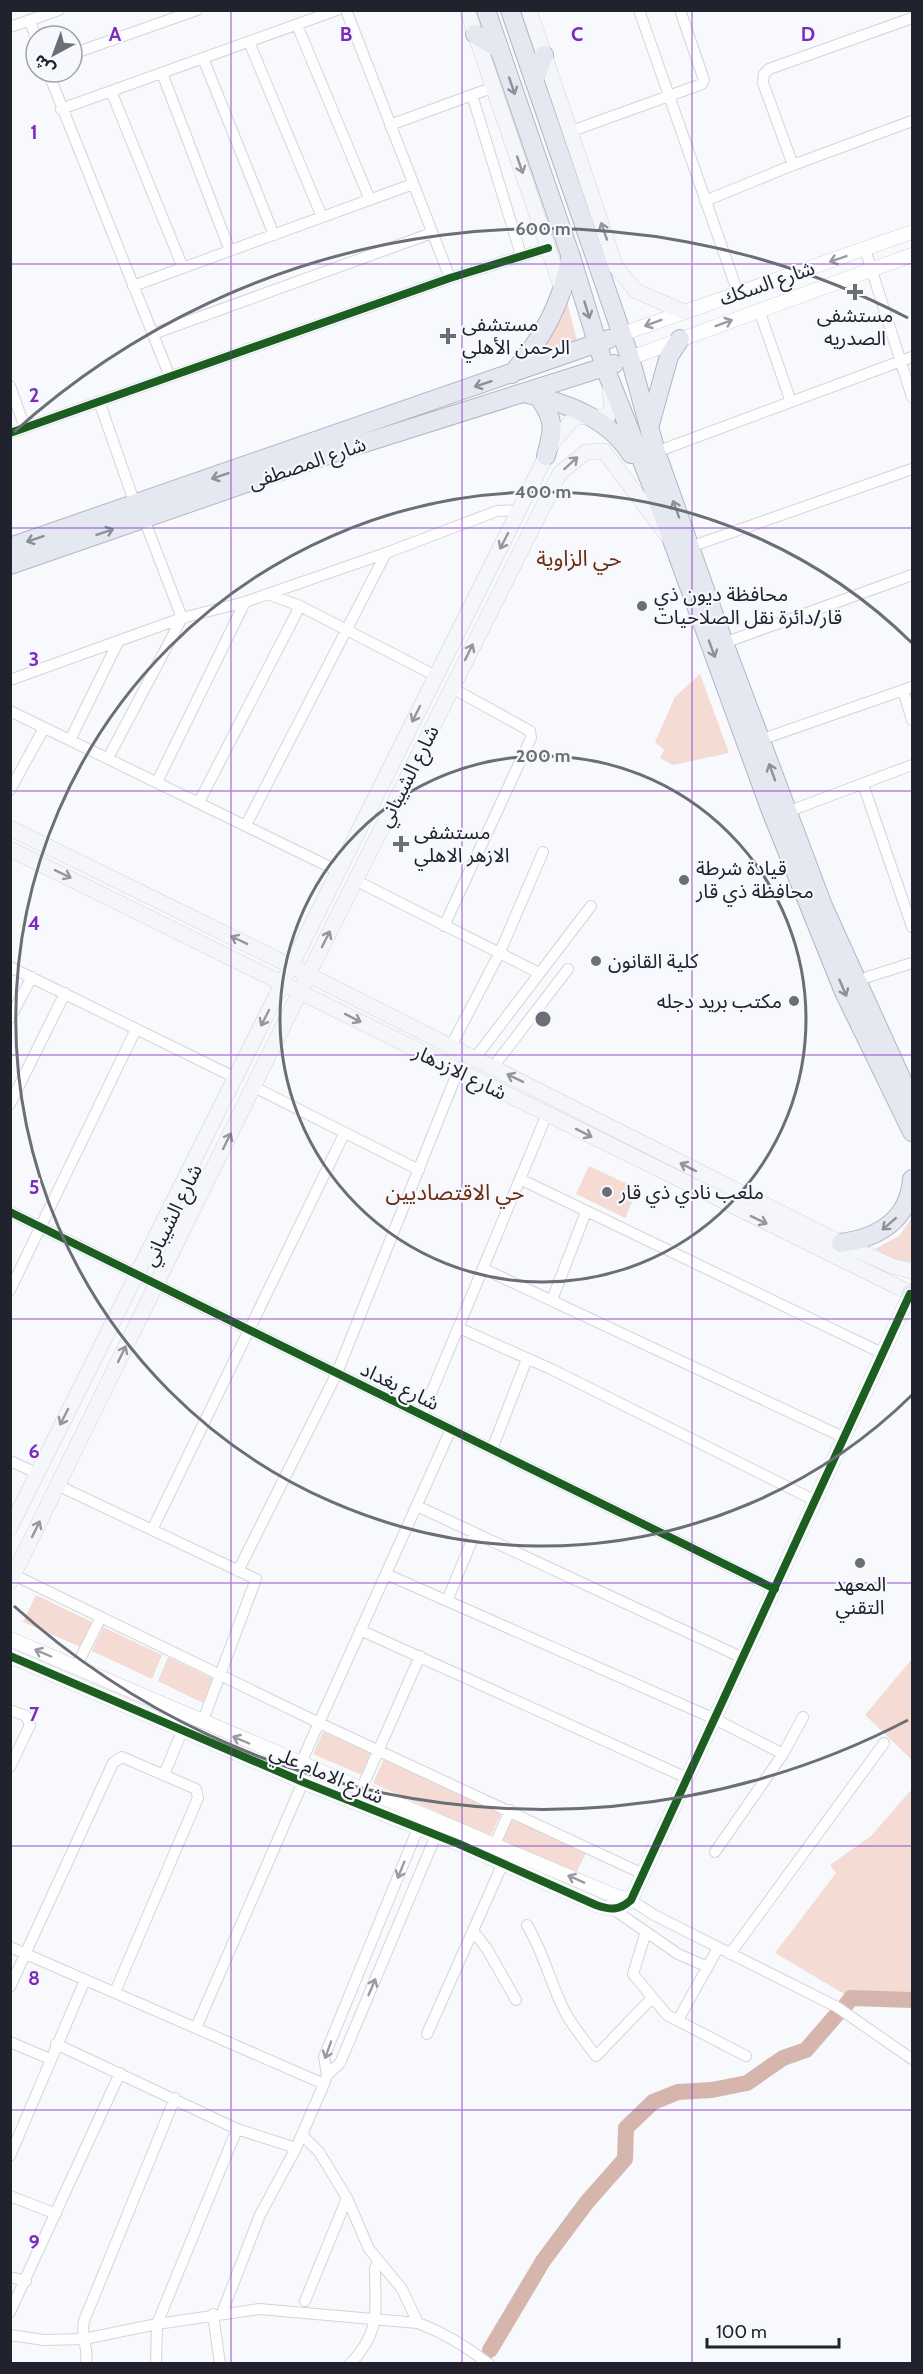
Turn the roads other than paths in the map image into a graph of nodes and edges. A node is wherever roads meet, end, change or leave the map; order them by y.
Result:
1 (59, 10) edge
2 (197, 10) edge
3 (337, 10) edge
4 (346, 10) edge
5 (467, 10) edge
6 (486, 10) edge
7 (510, 10) edge
8 (529, 10) edge
9 (639, 10) edge
10 (680, 10) edge
11 (912, 18) edge
12 (30, 21) junction
13 (31, 24) edge
14 (297, 25) junction
15 (10, 27) edge
16 (475, 34) junction
17 (249, 42) junction
18 (499, 49) junction
19 (84, 50) edge
20 (544, 55) junction
21 (203, 58) junction
22 (162, 73) junction
23 (534, 81) junction
24 (52, 84) edge
25 (494, 87) junction
26 (111, 91) junction
27 (472, 95) junction
28 (668, 96) junction
29 (61, 109) junction
30 (912, 122) edge
31 (390, 126) junction
32 (569, 132) junction
33 (793, 165) junction
34 (413, 184) junction
35 (370, 200) junction
36 (705, 201) junction
37 (322, 217) junction
38 (912, 232) edge
39 (432, 233) junction
40 (274, 235) junction
41 (548, 248) junction
42 (865, 249) junction
43 (230, 251) junction
44 (521, 255) junction
45 (912, 255) edge
46 (571, 257) junction
47 (183, 268) junction
48 (872, 269) junction
49 (450, 278) junction
50 (133, 286) junction
51 (563, 292) junction
52 (738, 293) junction
53 (759, 310) junction
54 (684, 312) junction
55 (153, 334) junction
56 (622, 334) junction
57 (680, 339) junction
58 (598, 343) junction
59 (912, 357) edge
60 (630, 358) junction
61 (901, 361) junction
62 (511, 375) junction
63 (607, 375) junction
64 (170, 376) junction
65 (10, 386) edge
66 (531, 394) junction
67 (912, 398) edge
68 (99, 401) junction
69 (791, 402) junction
70 (595, 418) junction
71 (25, 428) junction
72 (649, 429) junction
73 (10, 433) edge
74 (656, 452) junction
75 (546, 456) junction
76 (912, 469) edge
77 (656, 496) junction
78 (519, 510) junction
79 (140, 511) junction
80 (670, 540) junction
81 (10, 547) edge
82 (690, 547) junction
83 (386, 554) junction
84 (10, 564) edge
85 (912, 575) edge
86 (268, 594) junction
87 (245, 602) junction
88 (472, 603) junction
89 (300, 606) junction
90 (489, 612) junction
91 (182, 618) junction
92 (346, 631) junction
93 (118, 642) junction
94 (724, 643) junction
95 (436, 676) junction
96 (10, 680) edge
97 (452, 687) junction
98 (908, 688) edge
99 (10, 711) edge
100 (912, 720) edge
101 (44, 728) junction
102 (70, 740) junction
103 (760, 740) junction
104 (108, 758) junction
105 (912, 765) edge
106 (157, 782) junction
107 (863, 784) junction
108 (10, 789) edge
109 (199, 802) junction
110 (783, 817) junction
111 (246, 825) junction
112 (10, 828) edge
113 (51, 847) junction
114 (10, 849) edge
115 (543, 852) dead end
116 (43, 864) junction
117 (338, 871) junction
118 (355, 880) junction
119 (591, 906) dead end
120 (444, 926) junction
121 (912, 927) edge
122 (500, 952) junction
123 (912, 963) edge
124 (291, 966) junction
125 (10, 967) edge
126 (568, 969) dead end
127 (539, 973) junction
128 (310, 975) junction
129 (32, 977) junction
130 (855, 981) junction
131 (283, 983) junction
132 (301, 992) junction
133 (65, 993) junction
134 (10, 1018) edge
135 (136, 1029) junction
136 (451, 1046) junction
137 (475, 1058) junction
138 (493, 1067) junction
139 (458, 1071) junction
140 (234, 1077) junction
141 (254, 1087) junction
142 (912, 1102) edge
143 (10, 1104) edge
144 (547, 1114) junction
145 (912, 1132) edge
146 (344, 1134) junction
147 (646, 1145) junction
148 (639, 1160) junction
149 (419, 1170) junction
150 (912, 1179) edge
151 (522, 1180) junction
152 (10, 1212) edge
153 (586, 1212) junction
154 (40, 1227) junction
155 (842, 1243) junction
156 (484, 1269) junction
157 (912, 1271) edge
158 (136, 1275) junction
159 (156, 1285) junction
160 (10, 1290) edge
161 (912, 1294) edge
162 (552, 1300) junction
163 (459, 1328) junction
164 (248, 1329) junction
165 (884, 1354) junction
166 (527, 1359) junction
167 (337, 1373) junction
168 (422, 1415) junction
169 (451, 1429) junction
170 (845, 1438) junction
171 (492, 1449) junction
172 (10, 1461) edge
173 (37, 1473) junction
174 (57, 1485) junction
175 (816, 1501) junction
176 (417, 1506) junction
177 (10, 1528) edge
178 (152, 1530) junction
179 (475, 1533) junction
180 (238, 1571) junction
181 (386, 1574) junction
182 (12, 1578) edge
183 (775, 1589) junction
184 (447, 1601) junction
185 (100, 1617) junction
186 (360, 1630) junction
187 (10, 1639) edge
188 (10, 1656) edge
189 (420, 1656) junction
190 (743, 1658) junction
191 (76, 1667) junction
192 (220, 1674) junction
193 (10, 1710) edge
194 (803, 1717) dead end
195 (715, 1719) junction
196 (317, 1722) junction
197 (202, 1723) junction
198 (182, 1731) junction
199 (884, 1743) dead end
200 (378, 1750) junction
201 (783, 1754) junction
202 (300, 1764) junction
203 (10, 1767) edge
204 (164, 1775) junction
205 (687, 1778) junction
206 (303, 1782) junction
207 (362, 1790) junction
208 (510, 1810) junction
209 (424, 1816) junction
210 (417, 1829) junction
211 (438, 1829) junction
212 (495, 1844) junction
213 (715, 1852) dead end
214 (503, 1863) junction
215 (643, 1874) junction
216 (631, 1900) junction
217 (614, 1909) junction
218 (527, 1925) dead end
219 (474, 1932) junction
220 (646, 1932) junction
221 (10, 1947) edge
222 (718, 1948) junction
223 (27, 1954) junction
224 (730, 1954) junction
225 (708, 1967) junction
226 (85, 1980) junction
227 (10, 1987) edge
228 (115, 1992) junction
229 (651, 1998) junction
230 (516, 2000) dead end
231 (678, 2020) junction
232 (196, 2028) junction
233 (427, 2034) dead end
234 (10, 2042) edge
235 (56, 2044) junction
236 (746, 2056) dead end
237 (50, 2059) junction
238 (912, 2059) edge
239 (120, 2073) junction
240 (325, 2079) junction
241 (175, 2098) junction
242 (237, 2129) junction
243 (302, 2134) junction
244 (296, 2148) junction
245 (10, 2156) edge
246 (10, 2196) edge
247 (347, 2198) junction
248 (56, 2214) junction
249 (378, 2262) junction
250 (10, 2277) edge
251 (26, 2281) junction
252 (304, 2301) dead end
253 (10, 2312) edge
254 (218, 2314) junction
255 (377, 2320) junction
256 (418, 2323) junction
257 (157, 2324) junction
258 (10, 2335) edge
259 (84, 2339) junction
260 (86, 2364) edge
261 (156, 2364) edge
262 (220, 2364) edge
263 (350, 2364) edge
264 (489, 2364) edge

1 - 12 street
2 - 19 street
3 - 14 street
4 - 31 street
5 - 16 main road
6 - 18 highway
7 - 23 highway
8 - 20 main road
9 - 28 street
10 - 28 street
11 - 33 street
12 - 13 street
12 - 15 street
14 - 17 street
14 - 35 street
16 - 18 highway
16 - 25 main road
17 - 21 street
17 - 37 street
18 -> 46 highway
20 - 23 highway
20 - 32 main road
21 - 22 street
21 - 40 street
22 - 26 street
22 - 43 street
23 - 56 highway
24 - 29 street
25 - 27 street
25 -> 41 main road
26 - 29 street
26 - 47 street
27 - 31 street
27 - 44 street
28 - 32 street
28 - 36 street
29 - 50 street
30 - 33 street
31 - 34 street
54 -> 32 main road
33 - 36 street
34 - 35 street
34 - 39 street
35 - 37 street
36 - 52 street
37 - 40 street
38 - 42 street, شارع السكك
39 - 49 street
39 - 55 street
40 - 43 street
41 - 44 street
41 - 51 main road
42 - 48 street
42 -> 52 street, شارع السكك
43 - 47 street
44 - 49 street
45 - 48 street, شارع السكك
46 - 51 highway
46 -> 58 highway
47 - 50 street
48 - 53 street, شارع السكك
48 - 61 street
49 - 64 street
50 - 55 street
51 - 62 highway
52 - 54 street, شارع السكك
57 -> 53 street, شارع السكك
53 - 69 street
54 -> 56 street, شارع السكك
55 - 64 street
56 - 58 highway, شارع المصطفى
56 - 60 highway
57 - 60 street, شارع السكك
57 - 72 highway
58 - 62 highway, شارع المصطفى
58 - 63 highway
59 - 61 street
60 - 63 highway, شارع المصطفى
60 - 72 highway
61 - 67 street
61 - 69 street
62 -> 79 highway, شارع المصطفى
63 - 66 highway, شارع المصطفى
63 - 70 main road
63 - 77 highway
64 - 68 street
65 - 71 street
66 - 70 highway
66 - 75 highway
66 - 79 highway, شارع المصطفى
68 - 71 street
68 - 79 street
69 - 74 street
70 - 75 main road, شارع الشيباني
70 - 77 highway
71 - 73 street
72 - 74 highway
82 -> 74 highway
75 - 78 main road, شارع الشيباني
76 - 82 street
77 - 80 highway
78 - 83 street
78 -> 88 main road, شارع الشيباني
79 -> 81 highway, شارع المصطفى
84 -> 79 highway, شارع المصطفى
79 - 91 street
90 -> 80 main road, شارع الشيباني
80 -> 110 highway
82 - 94 highway
83 - 86 street
83 - 92 street
85 - 94 street
86 - 87 street
86 - 89 street
87 - 91 street
87 - 106 street
88 - 90 main road
88 - 95 main road, شارع الشيباني
89 - 92 street
89 - 109 street
97 -> 90 main road, شارع الشيباني
91 - 93 street
91 - 104 street
92 - 95 street
92 - 111 street
93 - 96 street
93 - 102 street
94 - 103 highway
95 -> 117 main road, شارع الشيباني
97 - 118 main road, شارع الشيباني
97 - 120 street
98 - 100 street
98 - 103 street
99 - 101 street
101 - 102 street
101 - 108 street
102 - 104 street
110 -> 103 highway
104 - 106 street
105 - 107 street
106 - 109 street
107 - 110 street
107 - 121 street
109 - 111 street
110 - 130 highway
110 -> 145 highway
111 - 117 street
112 - 113 main road, شارع الازدهار
113 - 116 main road
124 -> 113 main road, شارع الازدهار
114 - 116 main road, شارع الازدهار
115 - 122 street
116 -> 131 main road, شارع الازدهار
117 - 124 main road, شارع الشيباني
118 - 120 street
128 -> 118 main road, شارع الشيباني
119 - 127 street
120 - 122 street
122 - 127 street
122 - 136 street
123 - 130 street
124 - 128 main road, شارع الازدهار
124 - 131 main road, شارع الشيباني
125 - 129 street
126 - 138 street
127 - 137 street
128 - 132 main road, شارع الشيباني
128 - 136 main road, شارع الازدهار
129 - 133 street
129 - 134 street
130 - 142 highway
131 - 132 main road, شارع الازدهار
131 -> 140 main road, شارع الشيباني
132 -> 139 main road, شارع الازدهار
132 - 141 main road, شارع الشيباني
133 - 135 street
133 - 143 street
135 - 140 street
135 - 154 street
136 - 137 main road, شارع الازدهار
137 - 138 main road, شارع الازدهار
147 -> 138 main road, شارع الازدهار
139 - 144 main road, شارع الازدهار
139 - 149 street
140 - 158 main road, شارع الشيباني
141 - 146 street
159 -> 141 main road, شارع الشيباني
144 -> 148 main road, شارع الازدهار
144 - 151 street
146 - 149 street
146 - 164 street
147 - 148 main road
155 -> 147 main road, شارع الازدهار
148 -> 161 main road, شارع الازدهار
149 - 167 street
150 -> 155 highway
151 - 153 street
151 - 156 street
152 - 154 street, شارع بغداد
153 - 162 street
153 - 165 street
154 - 158 street, شارع بغداد
154 - 160 street
155 - 157 main road, شارع الازدهار
156 - 162 street
156 - 163 street
158 - 159 street, شارع بغداد
158 -> 173 main road, شارع الشيباني
159 - 164 street, شارع بغداد
174 -> 159 main road, شارع الشيباني
161 - 165 street
162 - 170 street
163 - 166 street
163 - 168 street
164 - 167 street, شارع بغداد
164 - 178 street
165 - 170 street
166 - 171 street
166 - 175 street
167 - 168 street, شارع بغداد
167 - 180 street
168 - 169 street, شارع بغداد
169 - 171 street, شارع بغداد
169 - 176 street
170 - 175 street
171 - 183 street, شارع بغداد
172 - 173 street
173 - 177 main road, شارع الشيباني
174 - 178 street
182 -> 174 main road, شارع الشيباني
175 - 183 street
176 - 179 street
176 - 181 street
178 - 180 street
179 - 184 street
179 - 190 street
180 - 192 street
181 - 184 street
181 - 186 street
182 - 185 street
183 - 190 street
184 - 195 street
185 - 191 street
185 - 192 street
186 - 189 street
186 - 196 street
191 -> 187 street, شارع الامام علي
188 - 198 street, شارع الامام علي
189 - 200 street
189 - 205 street
190 - 195 street
191 - 197 street, شارع الامام علي
192 - 196 street
192 - 197 street
193 - 203 street
194 - 201 street
195 - 201 street
195 - 205 street
196 - 200 street
196 - 202 street
202 -> 197 street, شارع الامام علي
198 - 204 street
198 - 206 street, شارع الامام علي
199 - 224 street
200 - 207 street
200 - 208 street
201 - 213 street
202 - 207 street, شارع الامام علي
204 - 223 street
204 - 228 street
205 - 215 street
206 - 210 street, شارع الامام علي
206 - 232 street
207 - 209 street, شارع الامام علي
208 - 212 street
208 - 215 street
209 - 210 street
209 - 211 street, شارع الامام علي
210 - 211 street, شارع الامام علي
210 -> 240 street
211 - 212 street, شارع الامام علي
211 - 214 street, شارع الامام علي
240 -> 211 street
216 -> 212 street, شارع الامام علي
214 - 217 street, شارع الامام علي
214 - 219 street
215 - 216 street
216 - 217 street
216 - 222 street
217 - 220 street
218 - 229 street
219 - 230 street
219 - 233 street
220 - 225 street
220 - 229 street
221 - 223 street
222 - 224 street
222 - 225 street
223 - 226 street
223 - 227 street
224 - 238 street
225 - 231 street
226 - 228 street
226 - 235 street
228 - 232 street
229 - 231 street
231 - 236 street
232 - 240 street
234 - 237 street
235 - 237 street
235 - 239 street
237 - 245 street
239 - 241 street
239 - 248 street
240 - 243 street
241 - 242 street
241 - 259 street
242 - 244 street
242 - 257 street
243 - 244 street
243 - 247 street
244 - 254 street
246 - 248 street
247 - 249 street
247 - 252 street
248 - 251 street
249 - 255 street
249 - 256 street
250 - 251 street
251 - 253 street
254 - 255 street
254 - 257 street
254 - 262 street
255 - 256 street
255 - 263 street
256 - 264 street
257 - 259 street
257 - 261 street
258 - 259 street
259 - 260 street

